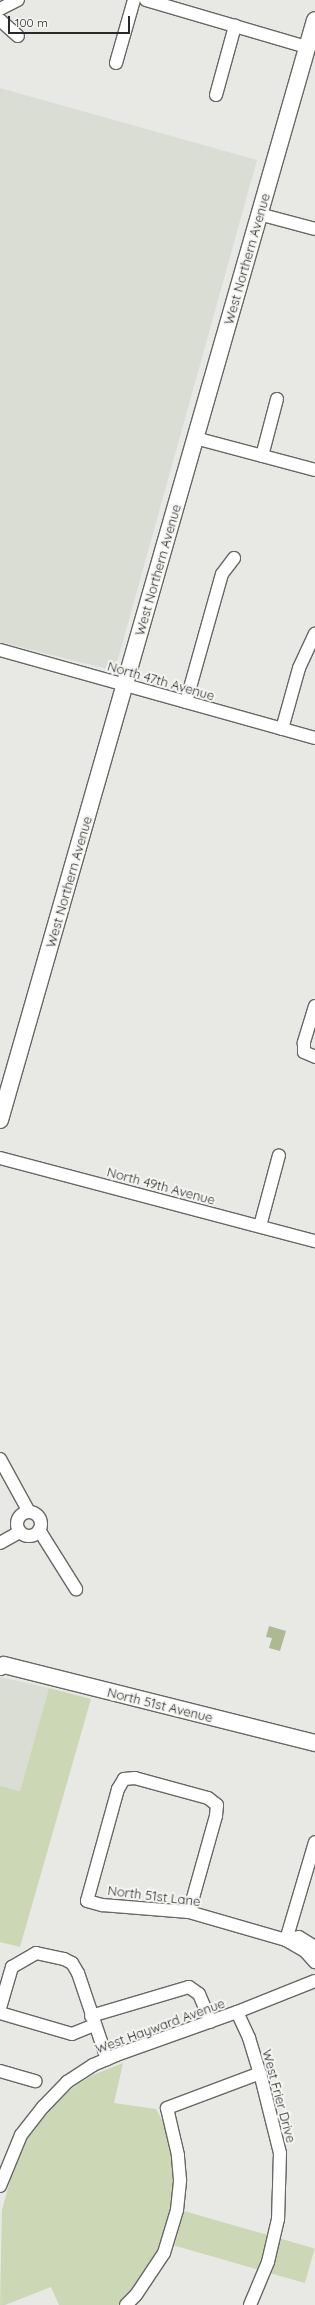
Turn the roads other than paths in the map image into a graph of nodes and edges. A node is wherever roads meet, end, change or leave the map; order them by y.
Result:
1 (18, 0) edge
2 (134, 0) edge
3 (146, 0) edge
4 (0, 9) edge
5 (0, 20) edge
6 (315, 20) edge
7 (236, 26) junction
8 (18, 36) dead end
9 (307, 47) junction
10 (116, 63) dead end
11 (216, 94) dead end
12 (260, 214) junction
13 (315, 229) edge
14 (277, 399) dead end
15 (195, 438) junction
16 (262, 456) junction
17 (315, 470) edge
18 (234, 558) dead end
19 (315, 634) edge
20 (0, 650) edge
21 (126, 686) junction
22 (186, 702) junction
23 (282, 729) junction
24 (315, 738) edge
25 (315, 1006) edge
26 (310, 1055) edge
27 (0, 1120) edge
28 (280, 1155) dead end
29 (0, 1158) edge
30 (260, 1226) junction
31 (315, 1241) edge
32 (0, 1460) edge
33 (29, 1512) junction
34 (39, 1530) junction
35 (20, 1532) junction
36 (0, 1543) edge
37 (76, 1589) dead end
38 (2, 1664) edge
39 (315, 1744) edge
40 (315, 1842) edge
41 (189, 1912) junction
42 (286, 1940) junction
43 (315, 1947) edge
44 (315, 1962) edge
45 (315, 1981) edge
46 (2, 1994) edge
47 (0, 2008) edge
48 (237, 2012) junction
49 (0, 2013) edge
50 (93, 2020) junction
51 (211, 2022) junction
52 (107, 2059) junction
53 (0, 2071) edge
54 (260, 2073) junction
55 (36, 2081) dead end
56 (1, 2180) edge
57 (126, 2305) edge
58 (250, 2305) edge

1 - 4 street
2 - 10 street
3 - 7 street
5 - 8 street
6 - 9 main road, West Northern Avenue
7 - 9 street
7 - 11 street
9 - 12 main road, West Northern Avenue
12 - 13 street
12 - 15 main road, West Northern Avenue
14 - 16 street
15 - 16 street
15 - 21 main road, West Northern Avenue
16 - 17 street
18 - 22 street
19 - 23 street
20 - 21 street, North 47th Avenue
21 - 22 street, North 47th Avenue
21 - 27 main road, West Northern Avenue
22 - 23 street, North 47th Avenue
23 - 24 street, North 47th Avenue
25 - 26 street
28 - 30 street
29 - 30 street, North 49th Avenue
30 - 31 street, North 49th Avenue
32 - 33 street
33 - 34 street
33 - 35 street
34 - 35 street
34 - 37 street
35 - 36 street
38 - 39 main road, North 51st Avenue
40 - 42 street
41 - 41 street, North 51st Lane
41 - 42 street, North 51st Lane
42 - 43 street, North 51st Lane
42 - 44 street, North 51st Lane
45 - 48 street, West Hayward Avenue
46 - 47 street
46 - 50 street
48 - 51 street, West Hayward Avenue
48 - 54 street, West Frier Drive
49 - 50 street
50 - 51 street
50 - 52 street
51 - 52 street, West Hayward Avenue
52 - 56 street, West Hayward Avenue
53 - 55 street
54 - 57 street
54 - 58 street, West Frier Drive

